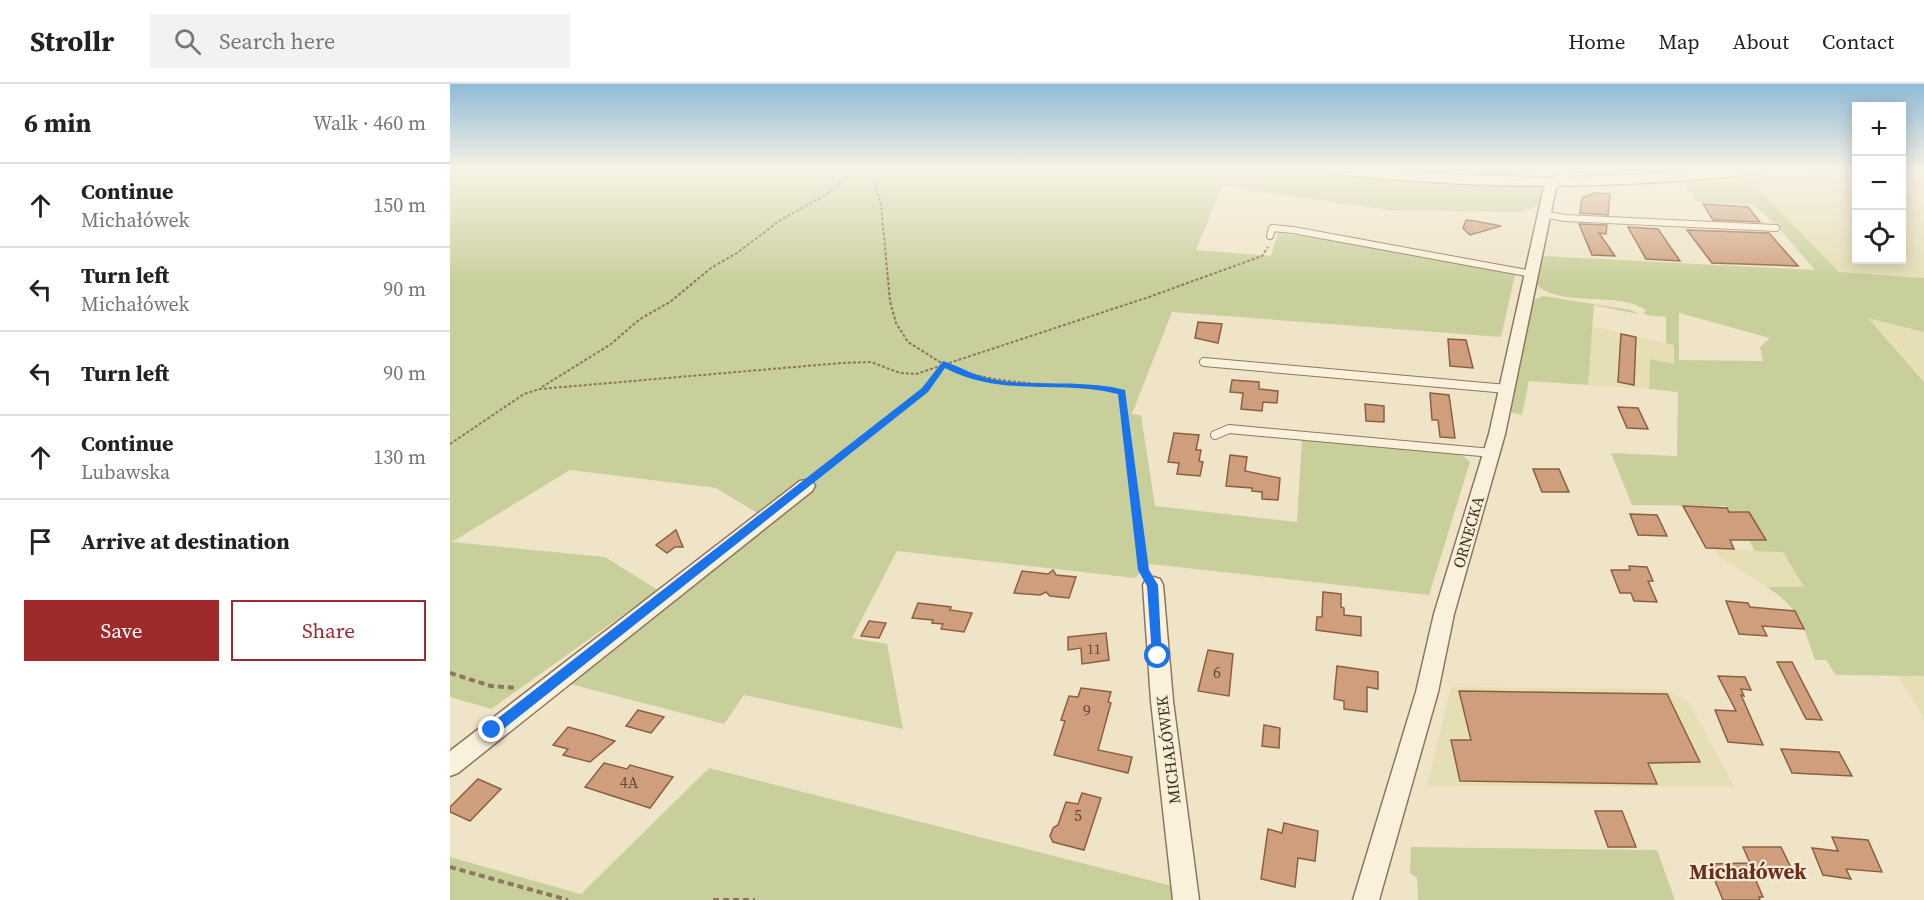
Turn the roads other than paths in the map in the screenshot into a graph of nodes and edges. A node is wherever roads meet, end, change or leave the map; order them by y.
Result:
1 (1545, 207) edge
2 (1543, 214) junction
3 (1776, 228) dead end
4 (1270, 236) road end
5 (1532, 274) junction
6 (1204, 362) dead end
7 (1507, 389) junction
8 (1215, 435) dead end
9 (1492, 453) junction
10 (806, 486) road end
11 (1153, 585) road end
12 (450, 765) edge
13 (1186, 900) edge
14 (1366, 900) edge

1 - 2 street, ORNECKA
2 - 3 lane
2 - 5 street, ORNECKA
4 - 5 lane
5 - 7 street, ORNECKA
6 - 7 lane
7 - 9 street, ORNECKA
8 - 9 lane
9 - 14 street, ORNECKA
10 - 12 street
11 - 13 street, MICHAŁÓWEK

